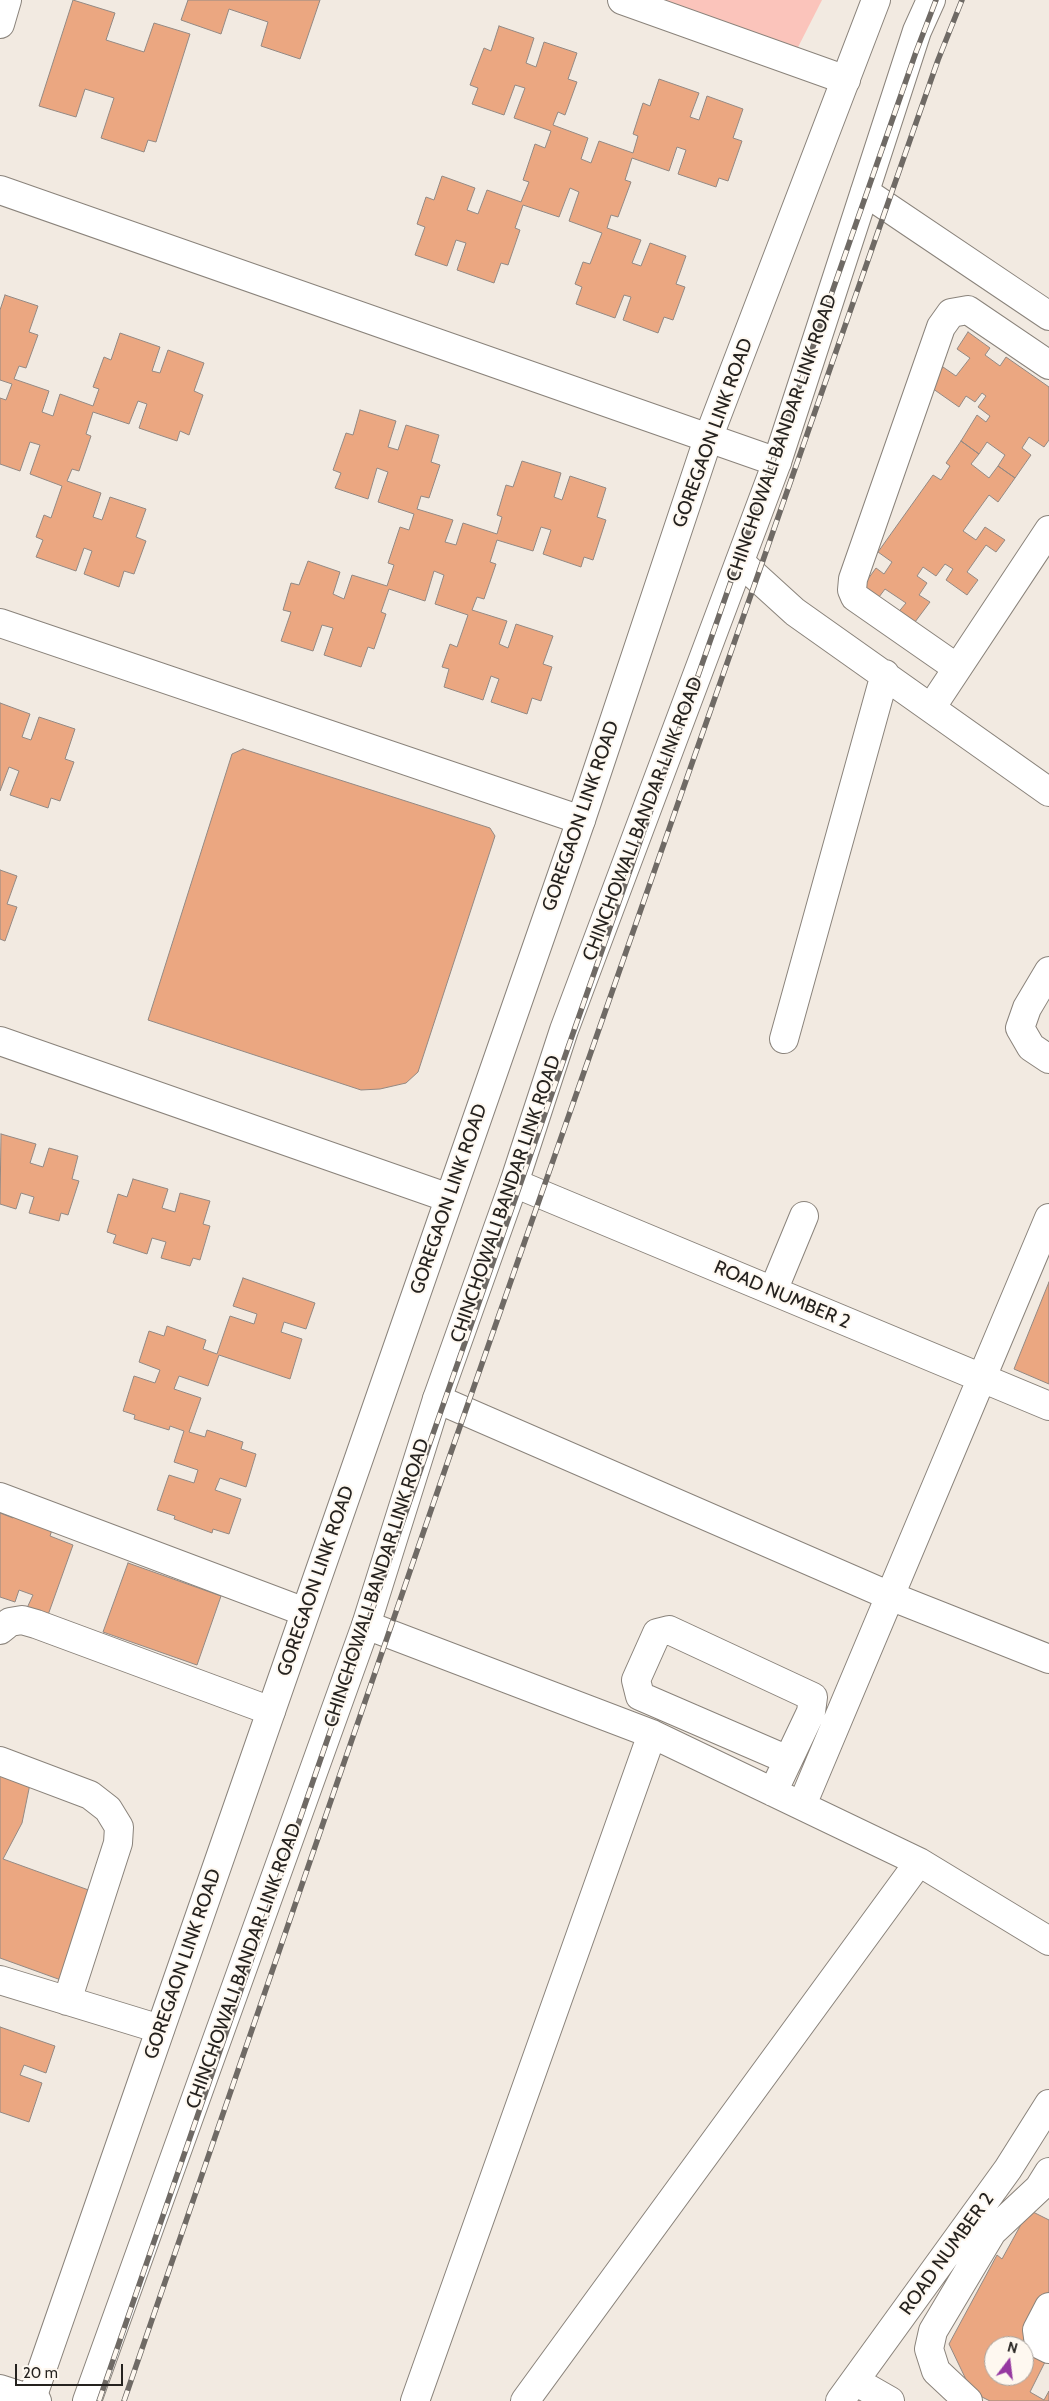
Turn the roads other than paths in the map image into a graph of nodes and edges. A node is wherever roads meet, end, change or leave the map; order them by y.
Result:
1 (622, 0) edge
2 (876, 0) edge
3 (930, 0) edge
4 (846, 80) junction
5 (0, 190) edge
6 (865, 192) junction
7 (1004, 285) junction
8 (1049, 316) edge
9 (980, 318) junction
10 (1049, 365) edge
11 (709, 436) junction
12 (777, 462) junction
13 (1049, 530) edge
14 (740, 562) junction
15 (0, 623) edge
16 (957, 668) junction
17 (885, 674) junction
18 (931, 708) junction
19 (1049, 792) edge
20 (581, 820) junction
21 (1049, 971) edge
22 (784, 1039) dead end
23 (0, 1041) edge
24 (1049, 1059) edge
25 (514, 1183) junction
26 (448, 1198) junction
27 (804, 1216) dead end
28 (1049, 1218) edge
29 (773, 1291) junction
30 (982, 1378) junction
31 (437, 1399) junction
32 (1049, 1406) edge
33 (0, 1497) edge
34 (890, 1596) junction
35 (305, 1612) junction
36 (366, 1626) junction
37 (0, 1630) edge
38 (1049, 1659) edge
39 (271, 1711) junction
40 (652, 1734) junction
41 (788, 1760) junction
42 (0, 1761) edge
43 (774, 1792) junction
44 (802, 1806) junction
45 (919, 1862) junction
46 (1049, 1941) edge
47 (0, 1980) edge
48 (68, 2001) junction
49 (160, 2029) junction
50 (1049, 2104) edge
51 (1008, 2170) junction
52 (1046, 2184) edge
53 (1049, 2307) edge
54 (1049, 2349) edge
55 (0, 2389) edge
56 (847, 2391) edge
57 (33, 2400) edge
58 (87, 2401) edge
59 (415, 2401) edge
60 (525, 2401) edge
61 (889, 2401) edge
62 (968, 2401) edge

1 - 4 street
2 - 4 street, GOREGAON LINK ROAD
3 - 6 street, CHINCHOWALI BANDAR LINK ROAD
4 - 11 street, GOREGAON LINK ROAD
5 - 11 street
6 - 7 street
6 - 12 street, CHINCHOWALI BANDAR LINK ROAD
7 - 8 street
7 - 9 street
9 - 10 street
9 - 16 street
11 - 12 street
11 - 20 street, GOREGAON LINK ROAD
12 - 14 street, CHINCHOWALI BANDAR LINK ROAD
13 - 16 street
14 - 17 street
14 - 25 street, CHINCHOWALI BANDAR LINK ROAD
15 - 20 street
16 - 18 street
17 - 18 street
17 - 22 street
18 - 19 street
20 - 26 street, GOREGAON LINK ROAD
21 - 24 street
23 - 26 street
25 - 29 street, ROAD NUMBER 2
25 - 31 street, CHINCHOWALI BANDAR LINK ROAD
26 - 35 street, GOREGAON LINK ROAD
27 - 29 street
28 - 30 street
29 - 30 street, ROAD NUMBER 2
30 - 32 street, ROAD NUMBER 2
30 - 34 street
31 - 34 street
31 - 36 street, CHINCHOWALI BANDAR LINK ROAD
33 - 35 street
34 - 38 street
34 - 44 street
35 - 39 street, GOREGAON LINK ROAD
36 - 40 street
36 - 58 street, CHINCHOWALI BANDAR LINK ROAD
37 - 39 street
39 - 49 street, GOREGAON LINK ROAD
40 - 43 street
40 - 59 street
41 - 41 street
41 - 43 street
42 - 48 street
43 - 44 street
44 - 45 street
45 - 46 street
45 - 60 street
47 - 48 street
48 - 49 street
49 - 57 street, GOREGAON LINK ROAD
50 - 51 street, ROAD NUMBER 2
51 - 52 street
51 - 56 street, ROAD NUMBER 2
52 - 62 street
53 - 54 street
55 - 57 street
56 - 61 street

